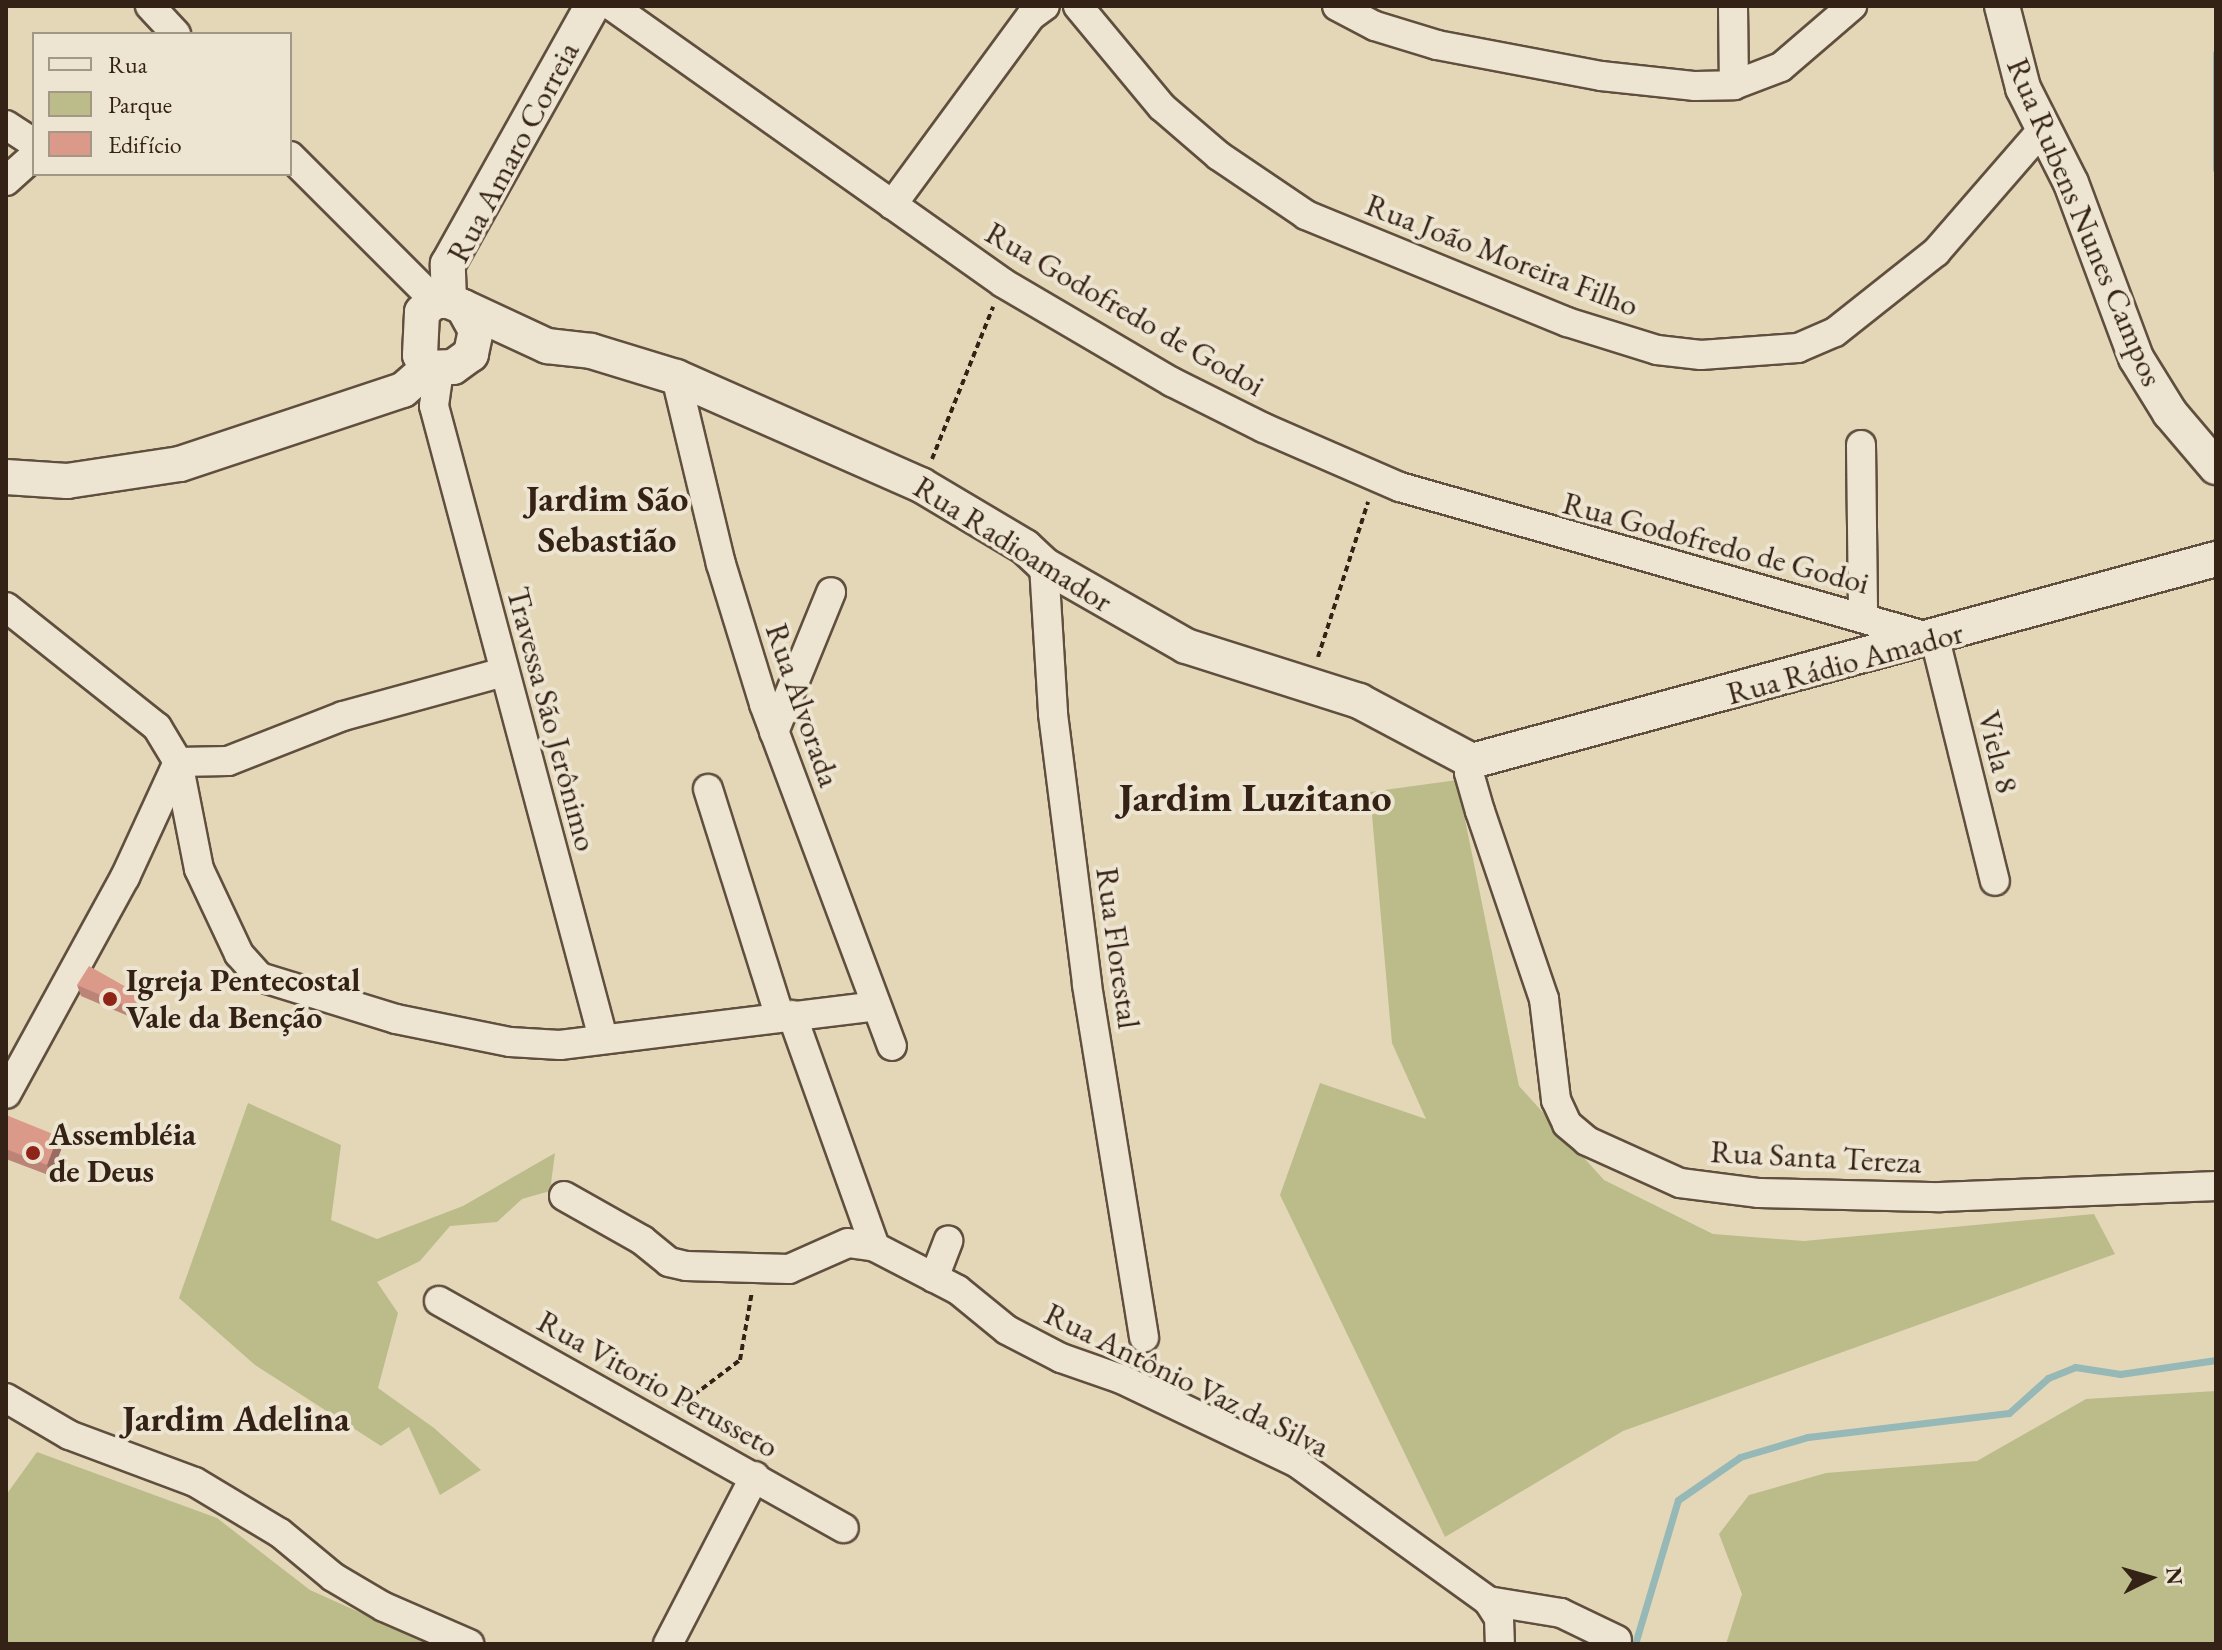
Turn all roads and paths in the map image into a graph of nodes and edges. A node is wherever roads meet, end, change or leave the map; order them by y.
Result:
1 (150, 6) edge
2 (592, 6) edge
3 (612, 6) edge
4 (1078, 6) edge
5 (1337, 6) edge
6 (1733, 6) edge
7 (1852, 6) edge
8 (2002, 6) edge
9 (1038, 11) edge
10 (172, 32) edge
11 (1734, 85) junction
12 (6, 125) edge
13 (2043, 129) junction
14 (32, 142) edge
15 (32, 158) edge
16 (292, 158) edge
17 (6, 181) edge
18 (892, 205) junction
19 (1003, 283) junction
20 (449, 303) junction
21 (547, 346) junction
22 (444, 366) junction
23 (676, 377) junction
24 (1861, 445) dead end
25 (2216, 467) edge
26 (6, 477) edge
27 (1376, 477) junction
28 (921, 485) junction
29 (2216, 559) edge
30 (1044, 565) junction
31 (831, 592) dead end
32 (6, 607) edge
33 (1851, 615) junction
34 (1935, 639) junction
35 (1851, 662) junction
36 (504, 672) junction
37 (1310, 684) junction
38 (774, 732) junction
39 (1472, 761) junction
40 (178, 762) junction
41 (708, 789) dead end
42 (1995, 881) dead end
43 (876, 1006) junction
44 (786, 1016) junction
45 (603, 1038) junction
46 (892, 1046) dead end
47 (6, 1094) edge
48 (2216, 1186) edge
49 (564, 1196) dead end
50 (948, 1241) dead end
51 (862, 1245) junction
52 (756, 1269) junction
53 (934, 1278) junction
54 (439, 1301) dead end
55 (1144, 1337) dead end
56 (6, 1398) edge
57 (657, 1423) junction
58 (755, 1476) junction
59 (844, 1528) dead end
60 (1488, 1601) junction
61 (1617, 1640) dead end
62 (469, 1644) edge
63 (668, 1644) edge
64 (1500, 1644) edge

1 - 10 street
2 - 20 street, Rua Amaro Correia
3 - 18 street, Rua Godofredo de Godoi
4 - 13 street, Rua João Moreira Filho
5 - 11 street
6 - 11 street
7 - 11 street
8 - 13 street, Rua Rubens Nunes Campos
9 - 18 street
12 - 14 street
13 - 25 street, Rua Rubens Nunes Campos
15 - 17 street
16 - 20 street
18 - 19 street, Rua Godofredo de Godoi
19 - 27 street, Rua Godofredo de Godoi
19 - 28 path
20 - 21 street, Rua Radioamador
20 - 22 street
20 - 22 street
21 - 22 street, Rua Radioamador
21 - 23 street, Rua Radioamador
22 - 26 street
22 - 36 street, Travessa São Jerônimo
23 - 28 street, Rua Radioamador
23 - 38 street, Rua Alvorada
24 - 33 street
27 - 33 street, Rua Godofredo de Godoi
27 - 37 path
28 - 30 street, Rua Radioamador
29 - 34 street, Rua Rádio Amador
30 - 37 street, Rua Radioamador
30 - 55 street, Rua Florestal
31 - 38 street
32 - 40 street
33 - 34 street, Rua Godofredo de Godoi
33 - 35 street
34 - 35 street, Rua Rádio Amador
34 - 42 street, Viela 8
35 - 39 street, Rua Rádio Amador
36 - 40 street
36 - 45 street, Travessa São Jerônimo
37 - 39 street, Rua Radioamador
38 - 43 street, Rua Alvorada
39 - 48 street, Rua Santa Tereza
40 - 45 street
40 - 47 street
41 - 44 street
43 - 44 street
43 - 46 street, Rua Alvorada
44 - 45 street
44 - 51 street
49 - 52 street
50 - 53 street
51 - 52 street
51 - 53 street, Rua Antônio Vaz da Silva
52 - 57 path
53 - 60 street, Rua Antônio Vaz da Silva
54 - 57 street, Rua Vitorio Perusseto
56 - 62 street
57 - 58 street, Rua Vitorio Perusseto
58 - 59 street, Rua Vitorio Perusseto
58 - 63 street
60 - 61 street
60 - 64 street

